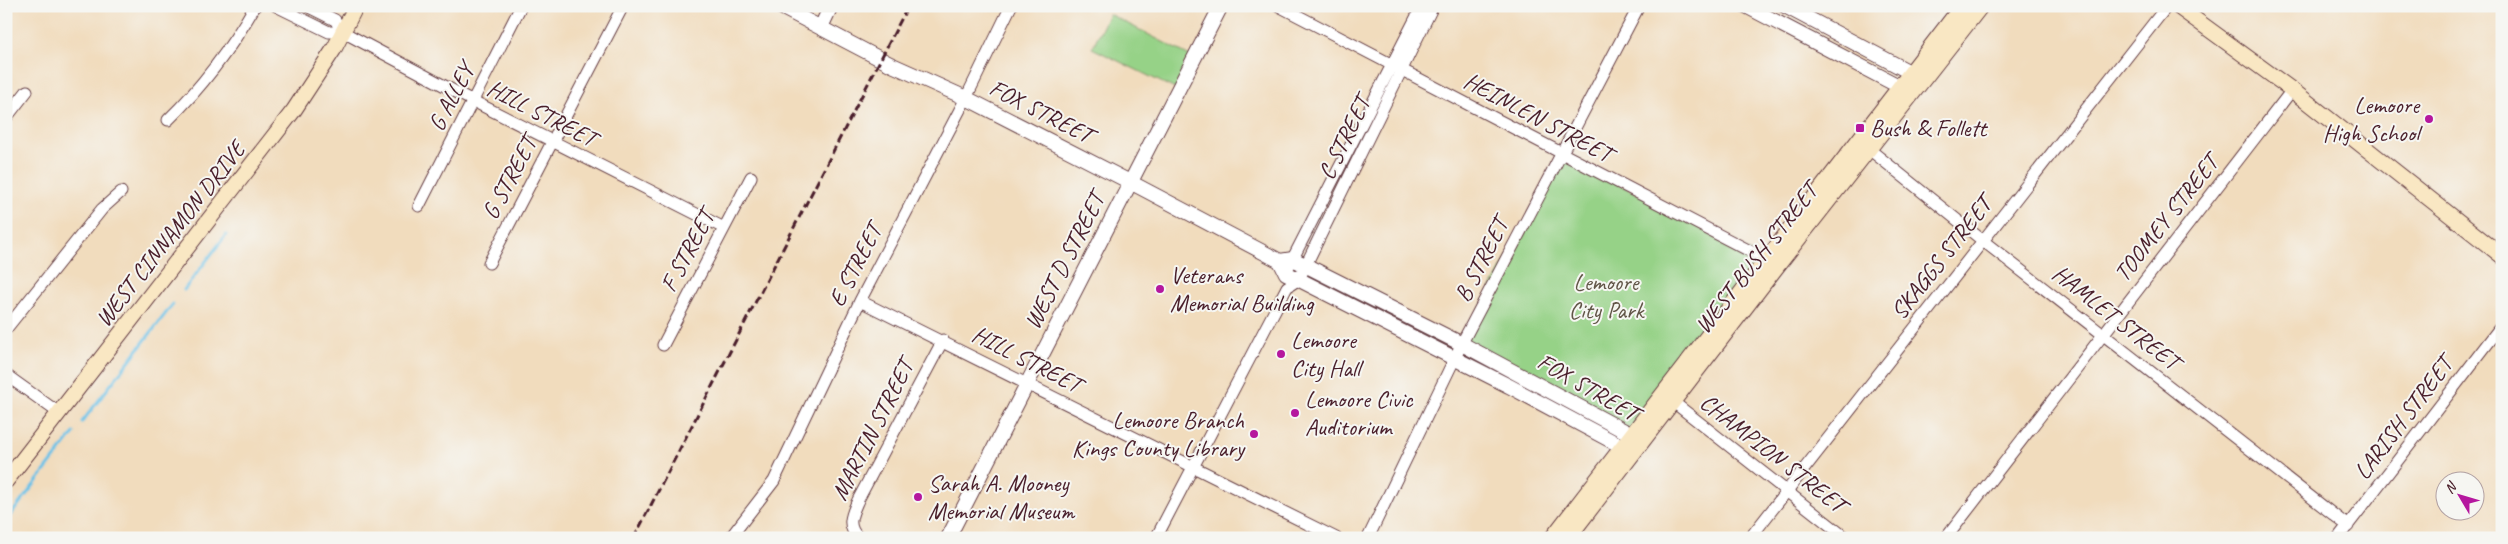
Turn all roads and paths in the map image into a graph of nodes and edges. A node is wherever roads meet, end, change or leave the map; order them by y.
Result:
1 (255, 6) edge
2 (276, 6) edge
3 (307, 6) edge
4 (356, 6) edge
5 (521, 6) edge
6 (623, 6) edge
7 (779, 6) edge
8 (831, 6) edge
9 (1011, 6) edge
10 (1221, 6) edge
11 (1279, 6) edge
12 (1422, 6) edge
13 (1433, 6) edge
14 (1639, 6) edge
15 (1746, 6) edge
16 (1785, 6) edge
17 (1962, 6) edge
18 (1981, 6) edge
19 (2167, 6) edge
20 (2177, 6) edge
21 (821, 28) junction
22 (343, 32) junction
23 (1397, 67) junction
24 (1918, 76) junction
25 (1907, 90) junction
26 (2292, 90) junction
27 (27, 91) dead end
28 (966, 98) junction
29 (473, 102) junction
30 (6, 118) edge
31 (168, 120) dead end
32 (552, 141) junction
33 (1864, 145) junction
34 (1560, 154) junction
35 (752, 177) dead end
36 (1130, 182) junction
37 (121, 192) dead end
38 (420, 206) dead end
39 (724, 228) junction
40 (1982, 240) junction
41 (2502, 256) edge
42 (1772, 262) junction
43 (489, 263) dead end
44 (1306, 266) junction
45 (1289, 271) junction
46 (860, 301) junction
47 (2502, 325) edge
48 (6, 329) edge
49 (2103, 333) junction
50 (943, 340) junction
51 (1462, 344) junction
52 (663, 345) dead end
53 (1454, 358) junction
54 (6, 375) edge
55 (1026, 384) junction
56 (1668, 399) junction
57 (59, 413) junction
58 (1635, 441) junction
59 (1623, 447) junction
60 (1193, 467) junction
61 (6, 481) edge
62 (1786, 491) junction
63 (2348, 526) junction
64 (730, 538) edge
65 (859, 538) edge
66 (948, 538) edge
67 (1156, 538) edge
68 (1336, 538) edge
69 (1368, 538) edge
70 (1552, 538) edge
71 (1568, 538) edge
72 (1750, 538) edge
73 (1846, 538) edge
74 (1946, 538) edge
75 (2338, 538) edge

1 - 31 street
2 - 22 street, HILL STREET
3 - 22 street, HILL STREET
4 - 22 main road, WEST CINNAMON DRIVE
5 - 29 street, G ALLEY
6 - 32 street, G STREET
7 - 21 street, FOX STREET
8 - 21 street
9 - 28 street, E STREET
10 - 36 street, WEST D STREET
11 - 23 street, HEINLEN STREET
12 - 23 street, C STREET
13 - 23 street, C STREET
14 - 34 street, B STREET
15 - 25 street
16 - 24 street
17 - 24 main road, WEST BUSH STREET
18 - 24 main road, WEST BUSH STREET
19 - 40 street, SKAGGS STREET
20 - 26 main road
21 - 28 street, FOX STREET
22 - 29 street, HILL STREET
22 - 57 main road, WEST CINNAMON DRIVE
23 - 34 street, HEINLEN STREET
23 - 44 street, C STREET
23 - 45 street, C STREET
24 - 25 main road, WEST BUSH STREET
25 - 33 main road, WEST BUSH STREET
26 - 41 main road
26 - 49 street, TOOMEY STREET
27 - 30 street
28 - 36 street, FOX STREET
28 - 46 street, E STREET
29 - 32 street, HILL STREET
29 - 38 street, G ALLEY
32 - 39 street, HILL STREET
32 - 43 street, G STREET
33 - 40 street, HAMLET STREET
33 - 42 main road, WEST BUSH STREET
34 - 42 street, HEINLEN STREET
34 - 51 street, B STREET
35 - 39 street, F STREET
36 - 45 street, FOX STREET
36 - 55 street, WEST D STREET
37 - 48 street
39 - 52 street, F STREET
40 - 49 street, HAMLET STREET
40 - 62 street, SKAGGS STREET
42 - 56 main road, WEST BUSH STREET
44 - 45 street, FOX STREET
44 - 51 street, FOX STREET
45 - 53 street, FOX STREET
45 - 60 street, C STREET
46 - 50 street, HILL STREET
46 - 64 street, E STREET
47 - 63 street, LARISH STREET
49 - 63 street, HAMLET STREET
49 - 74 street, TOOMEY STREET
50 - 55 street, HILL STREET
50 - 65 street, MARTIN STREET
51 - 53 street, B STREET
51 - 58 street, FOX STREET
53 - 59 street, FOX STREET
53 - 69 street, B STREET
54 - 57 street
55 - 60 street, HILL STREET
55 - 66 street, WEST D STREET
56 - 58 main road, WEST BUSH STREET
56 - 62 street, CHAMPION STREET
57 - 61 main road, WEST CINNAMON DRIVE
58 - 59 main road, WEST BUSH STREET
58 - 71 main road, WEST BUSH STREET
59 - 70 main road, WEST BUSH STREET
60 - 67 street, C STREET
60 - 68 street, HILL STREET
62 - 72 street, SKAGGS STREET
62 - 73 street, CHAMPION STREET
63 - 75 street, LARISH STREET

